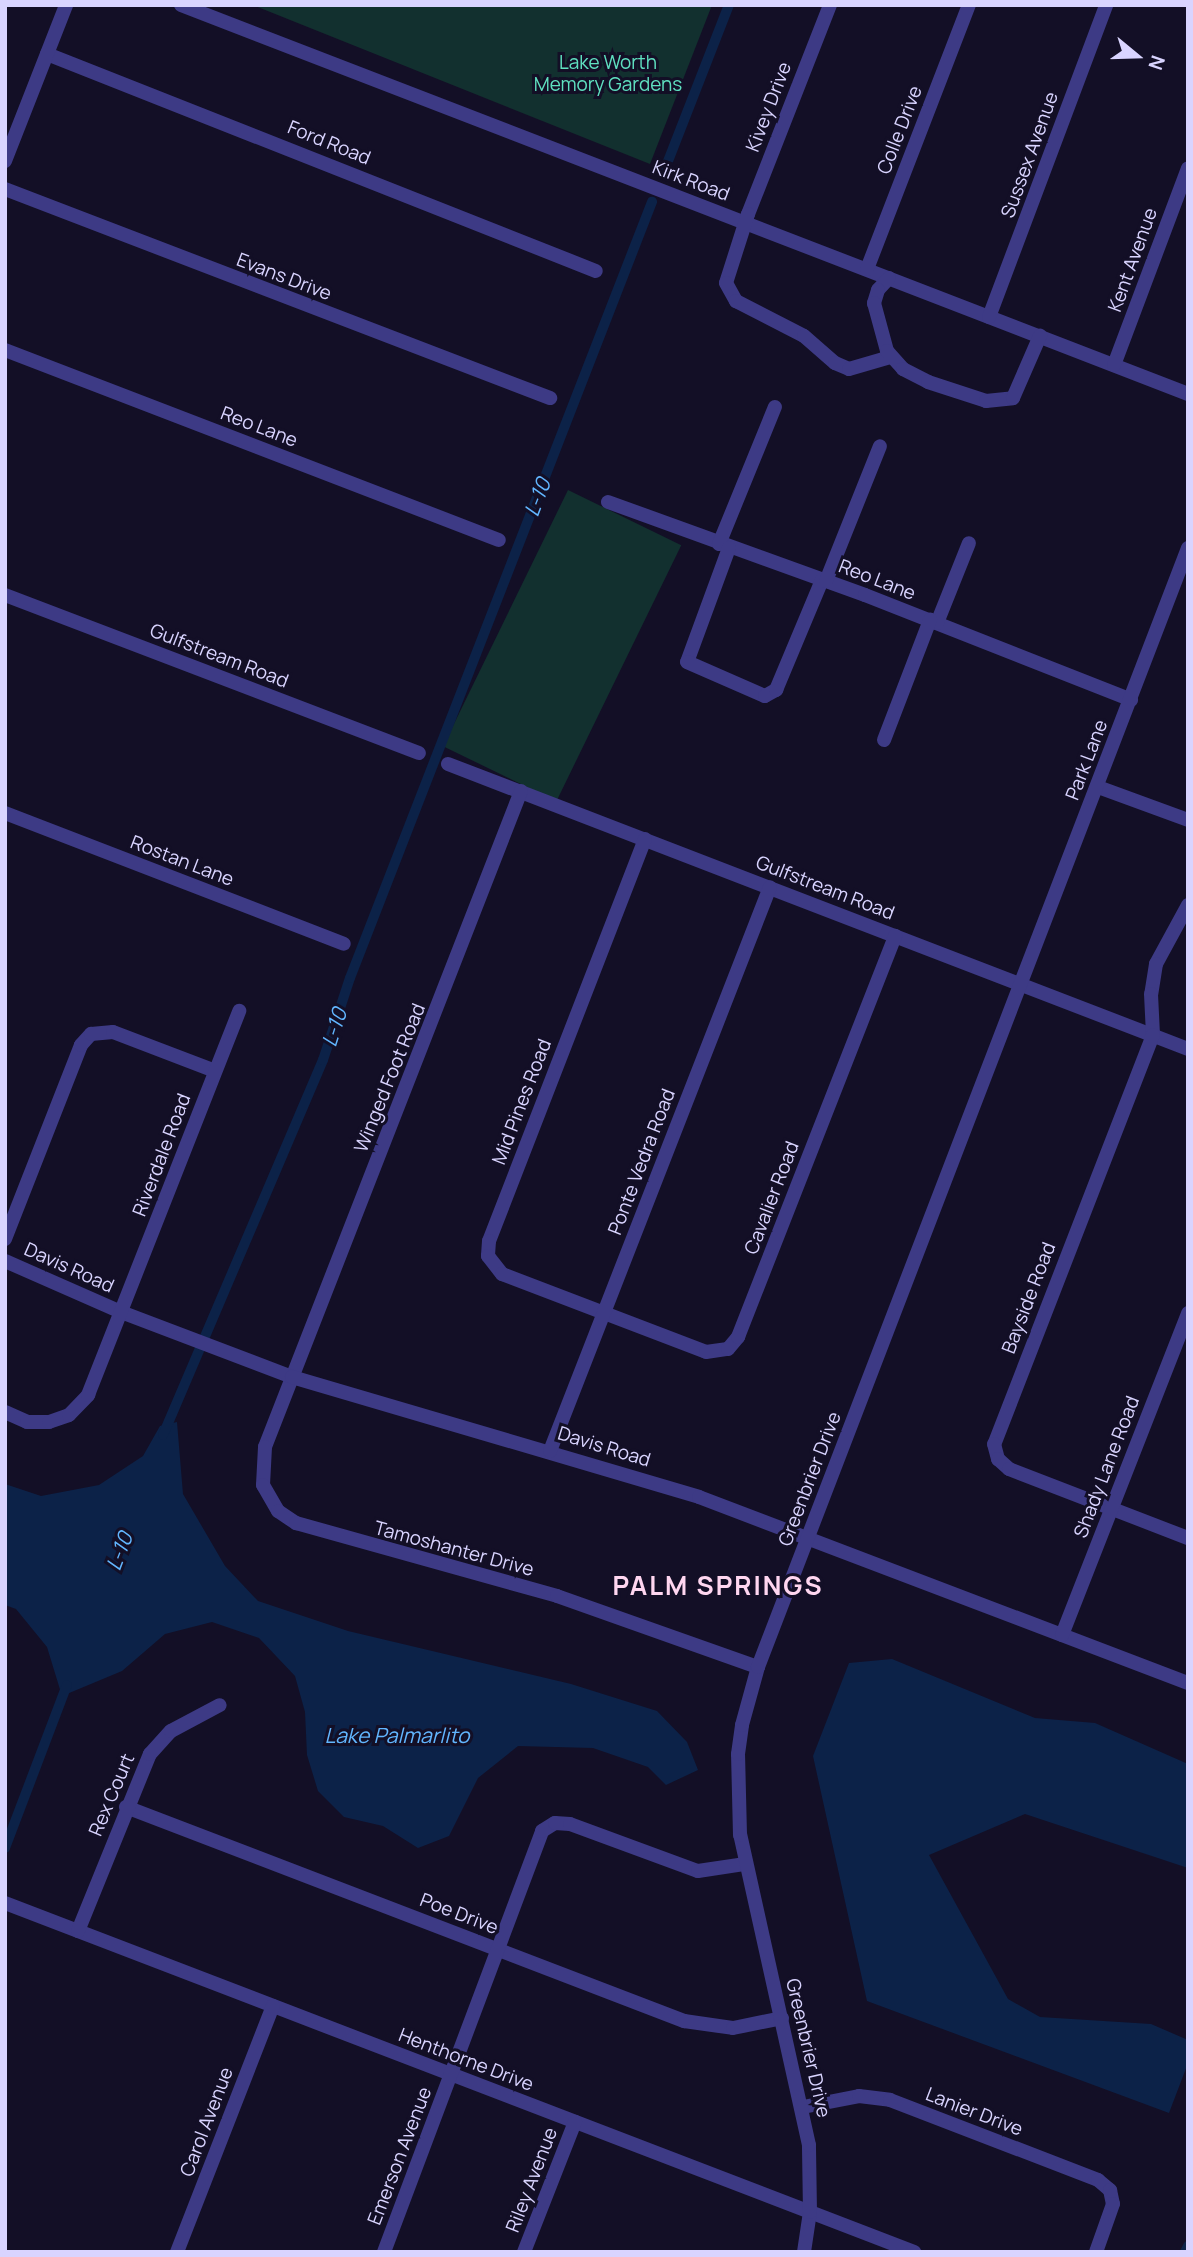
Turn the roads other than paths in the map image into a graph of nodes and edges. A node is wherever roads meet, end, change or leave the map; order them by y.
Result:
1 (66, 5) edge
2 (181, 5) edge
3 (830, 5) edge
4 (969, 5) edge
5 (1106, 5) edge
6 (47, 54) junction
7 (5, 161) edge
8 (1188, 167) edge
9 (5, 189) edge
10 (745, 223) junction
11 (867, 270) junction
12 (596, 271) dead end
13 (889, 278) junction
14 (989, 317) junction
15 (1040, 336) junction
16 (5, 350) edge
17 (890, 357) junction
18 (1114, 365) junction
19 (1188, 394) edge
20 (550, 398) dead end
21 (775, 407) dead end
22 (880, 446) dead end
23 (608, 502) dead end
24 (499, 540) dead end
25 (970, 543) dead end
26 (724, 546) junction
27 (1188, 548) edge
28 (824, 580) junction
29 (5, 595) edge
30 (933, 622) junction
31 (1131, 700) junction
32 (884, 740) dead end
33 (419, 753) dead end
34 (448, 764) dead end
35 (1098, 787) junction
36 (521, 791) junction
37 (5, 813) edge
38 (1188, 820) edge
39 (645, 839) junction
40 (770, 887) junction
41 (1188, 905) edge
42 (895, 936) junction
43 (344, 944) dead end
44 (1024, 985) junction
45 (239, 1011) dead end
46 (1153, 1035) junction
47 (1188, 1049) edge
48 (215, 1071) junction
49 (5, 1239) edge
50 (5, 1261) edge
51 (121, 1312) junction
52 (1188, 1312) edge
53 (604, 1313) junction
54 (292, 1377) junction
55 (5, 1412) edge
56 (550, 1451) junction
57 (1111, 1508) junction
58 (808, 1537) junction
59 (1188, 1538) edge
60 (1062, 1635) junction
61 (758, 1667) junction
62 (1188, 1684) edge
63 (220, 1705) dead end
64 (126, 1807) junction
65 (744, 1864) junction
66 (5, 1903) edge
67 (78, 1931) junction
68 (495, 1948) junction
69 (272, 2006) junction
70 (782, 2018) junction
71 (452, 2075) junction
72 (803, 2107) junction
73 (575, 2122) junction
74 (810, 2212) junction
75 (177, 2252) edge
76 (384, 2252) edge
77 (524, 2252) edge
78 (804, 2252) edge
79 (914, 2252) edge
80 (1096, 2252) edge

1 - 6 street
2 - 10 street, Kirk Road
3 - 10 street, Kivey Drive
4 - 11 street, Colle Drive
5 - 14 street, Sussex Avenue
6 - 7 street
6 - 12 street, Ford Road
8 - 18 street, Kent Avenue
9 - 20 street, Evans Drive
10 - 11 street, Kirk Road
10 - 17 street, Kivey Drive
11 - 13 street, Kirk Road
13 - 14 street, Kirk Road
13 - 17 street
14 - 15 street, Kirk Road
15 - 17 street
15 - 18 street, Kirk Road
16 - 24 street, Reo Lane
18 - 19 street, Kirk Road
21 - 26 street
22 - 28 street
23 - 26 street, Reo Lane
25 - 30 street
26 - 28 street, Reo Lane
26 - 28 street
27 - 31 street, Park Lane
28 - 30 street, Reo Lane
29 - 33 street, Gulfstream Road
30 - 31 street, Reo Lane
30 - 32 street
31 - 35 street, Park Lane
34 - 36 street, Gulfstream Road
35 - 38 street
35 - 44 street, Park Lane
36 - 39 street, Gulfstream Road
36 - 54 street, Winged Foot Road
37 - 43 street, Rostan Lane
39 - 40 street, Gulfstream Road
39 - 53 street, Mid Pines Road
40 - 42 street, Gulfstream Road
40 - 53 street, Ponte Vedra Road
41 - 46 street
42 - 44 street, Gulfstream Road
42 - 53 street, Cavalier Road
44 - 46 street, Gulfstream Road
44 - 58 street, Greenbrier Drive
45 - 48 street, Riverdale Road
46 - 47 street, Gulfstream Road
46 - 57 street, Bayside Road
48 - 49 street
48 - 51 street, Riverdale Road
50 - 51 street, Davis Road
51 - 54 street, Davis Road
51 - 55 street, Riverdale Road
52 - 57 street, Shady Lane Road
53 - 56 street, Ponte Vedra Road
54 - 56 street, Davis Road
54 - 61 street, Tamoshanter Drive
56 - 58 street, Davis Road
57 - 59 street
57 - 60 street, Shady Lane Road
58 - 60 street, Davis Road
58 - 61 street, Greenbrier Drive
60 - 62 street, Davis Road
61 - 65 street, Greenbrier Drive
63 - 64 street, Rex Court
64 - 67 street, Rex Court
64 - 68 street, Poe Drive
65 - 68 street, Emerson Avenue
65 - 70 street, Greenbrier Drive
66 - 67 street, Henthorne Drive
67 - 69 street, Henthorne Drive
68 - 70 street, Poe Drive
68 - 71 street, Emerson Avenue
69 - 71 street, Henthorne Drive
69 - 75 street, Carol Avenue
70 - 72 street, Greenbrier Drive
71 - 73 street, Henthorne Drive
71 - 76 street, Emerson Avenue
72 - 74 street, Greenbrier Drive
72 - 80 street, Lanier Drive
73 - 74 street, Henthorne Drive
73 - 77 street, Riley Avenue
74 - 78 street, Greenbrier Drive
74 - 79 street, Henthorne Drive

